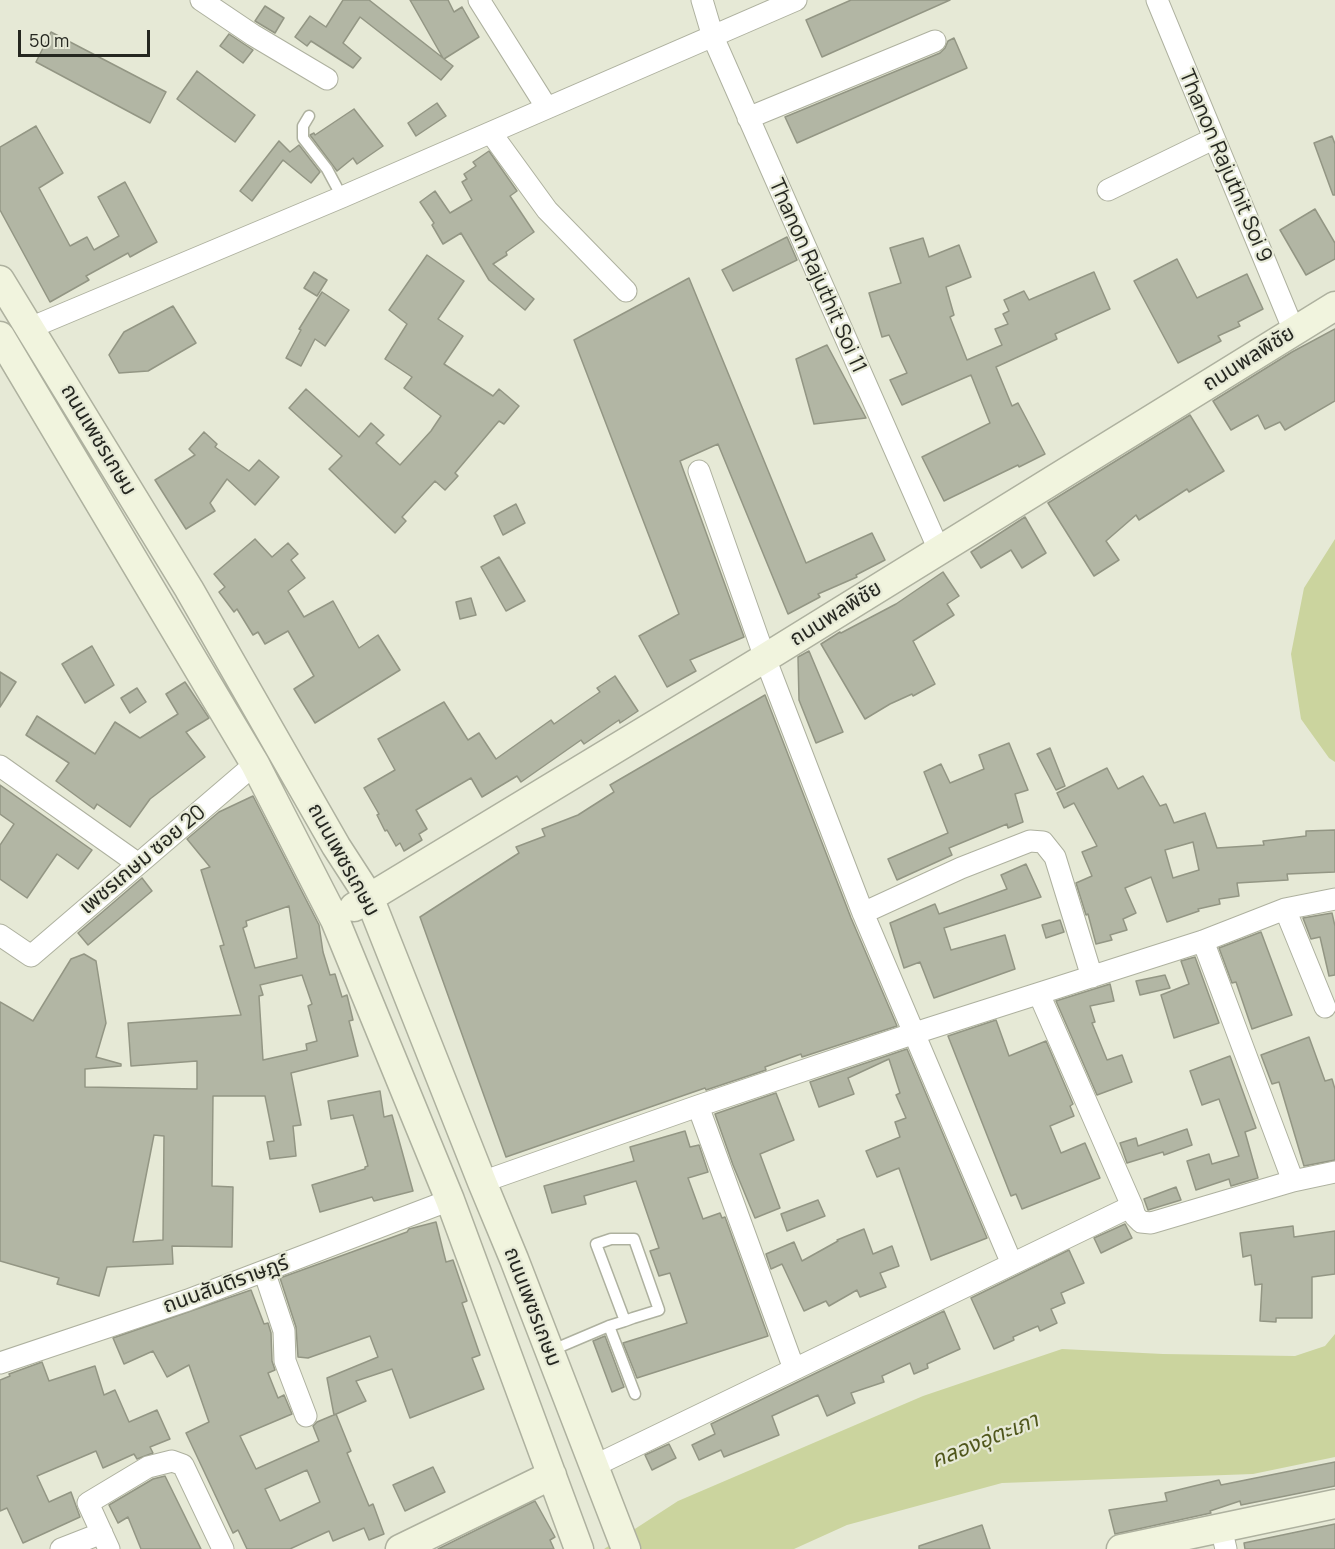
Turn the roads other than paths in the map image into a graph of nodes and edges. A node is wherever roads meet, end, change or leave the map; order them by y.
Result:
1 (201, 0) edge
2 (479, 0) edge
3 (702, 0) edge
4 (796, 0) edge
5 (1157, 0) edge
6 (713, 37) junction
7 (935, 41) dead end
8 (327, 79) dead end
9 (547, 108) junction
10 (309, 116) dead end
11 (748, 118) junction
12 (491, 133) junction
13 (1213, 139) junction
14 (1108, 190) dead end
15 (342, 197) junction
16 (0, 280) edge
17 (626, 291) dead end
18 (1335, 306) edge
19 (30, 328) junction
20 (1294, 331) junction
21 (0, 336) edge
22 (699, 471) dead end
23 (939, 550) junction
24 (765, 658) junction
25 (255, 764) junction
26 (0, 766) edge
27 (137, 863) junction
28 (369, 897) junction
29 (1335, 899) edge
30 (1285, 909) junction
31 (863, 913) junction
32 (335, 920) junction
33 (0, 935) edge
34 (1203, 941) junction
35 (1092, 977) junction
36 (1040, 994) junction
37 (1325, 1007) dead end
38 (915, 1033) junction
39 (698, 1106) junction
40 (1335, 1172) edge
41 (1293, 1181) junction
42 (482, 1182) junction
43 (450, 1200) junction
44 (1132, 1206) junction
45 (1012, 1264) junction
46 (264, 1271) junction
47 (625, 1321) junction
48 (609, 1326) junction
49 (550, 1351) junction
50 (0, 1363) edge
51 (794, 1369) junction
52 (635, 1394) dead end
53 (306, 1416) dead end
54 (594, 1466) junction
55 (552, 1475) junction
56 (1335, 1504) edge
57 (1224, 1538) edge
58 (106, 1541) edge
59 (61, 1549) edge
60 (223, 1549) edge
61 (400, 1549) edge
62 (579, 1549) edge
63 (626, 1549) edge
64 (1120, 1549) edge

1 - 8 street
2 - 9 street
3 - 6 street, Thanon Rajuthit Soi 11
4 - 6 street
5 - 13 street, Thanon Rajuthit Soi 9
6 - 9 street
6 - 11 street, Thanon Rajuthit Soi 11
7 - 11 street
9 - 12 street
10 - 15 lane
11 - 23 street, Thanon Rajuthit Soi 11
12 - 15 street
12 - 17 street
13 - 14 street
13 - 20 street, Thanon Rajuthit Soi 9
15 - 19 street
16 - 19 main road, ถนนเพชรเกษม
18 - 20 main road, ถนนพลพิชัย
19 - 28 main road, ถนนเพชรเกษม
20 - 23 main road, ถนนพลพิชัย
21 - 25 main road, ถนนเพชรเกษม
22 - 24 street
23 - 24 main road, ถนนพลพิชัย
24 - 28 main road, ถนนพลพิชัย
24 - 31 street
25 - 27 street, เพชรเกษม ซอย 20
25 - 32 main road, ถนนเพชรเกษม
26 - 27 street
27 - 33 street, เพชรเกษม ซอย 20
28 - 32 main road, ถนนพลพิชัย
28 - 42 main road, ถนนเพชรเกษม
29 - 30 street
30 - 34 street
30 - 37 street
31 - 35 street
31 - 38 street
32 - 43 main road, ถนนเพชรเกษม
34 - 35 street
34 - 41 street
35 - 36 street
36 - 38 street
36 - 44 street
38 - 39 street
38 - 45 street
39 - 42 street
39 - 51 street
40 - 41 street
41 - 44 street
42 - 49 main road, ถนนเพชรเกษม
43 - 46 street, ถนนสันติราษฎร์
43 - 55 main road, ถนนเพชรเกษม
44 - 45 street
45 - 51 street
46 - 50 street, ถนนสันติราษฎร์
46 - 53 street
47 - 47 lane
47 - 48 lane
48 - 49 lane
48 - 52 lane
49 - 54 main road, ถนนเพชรเกษม
51 - 54 street
54 - 63 main road, ถนนเพชรเกษม
55 - 61 main road
55 - 62 main road, ถนนเพชรเกษม
56 - 57 main road
57 - 64 main road
58 - 59 street
58 - 60 street

